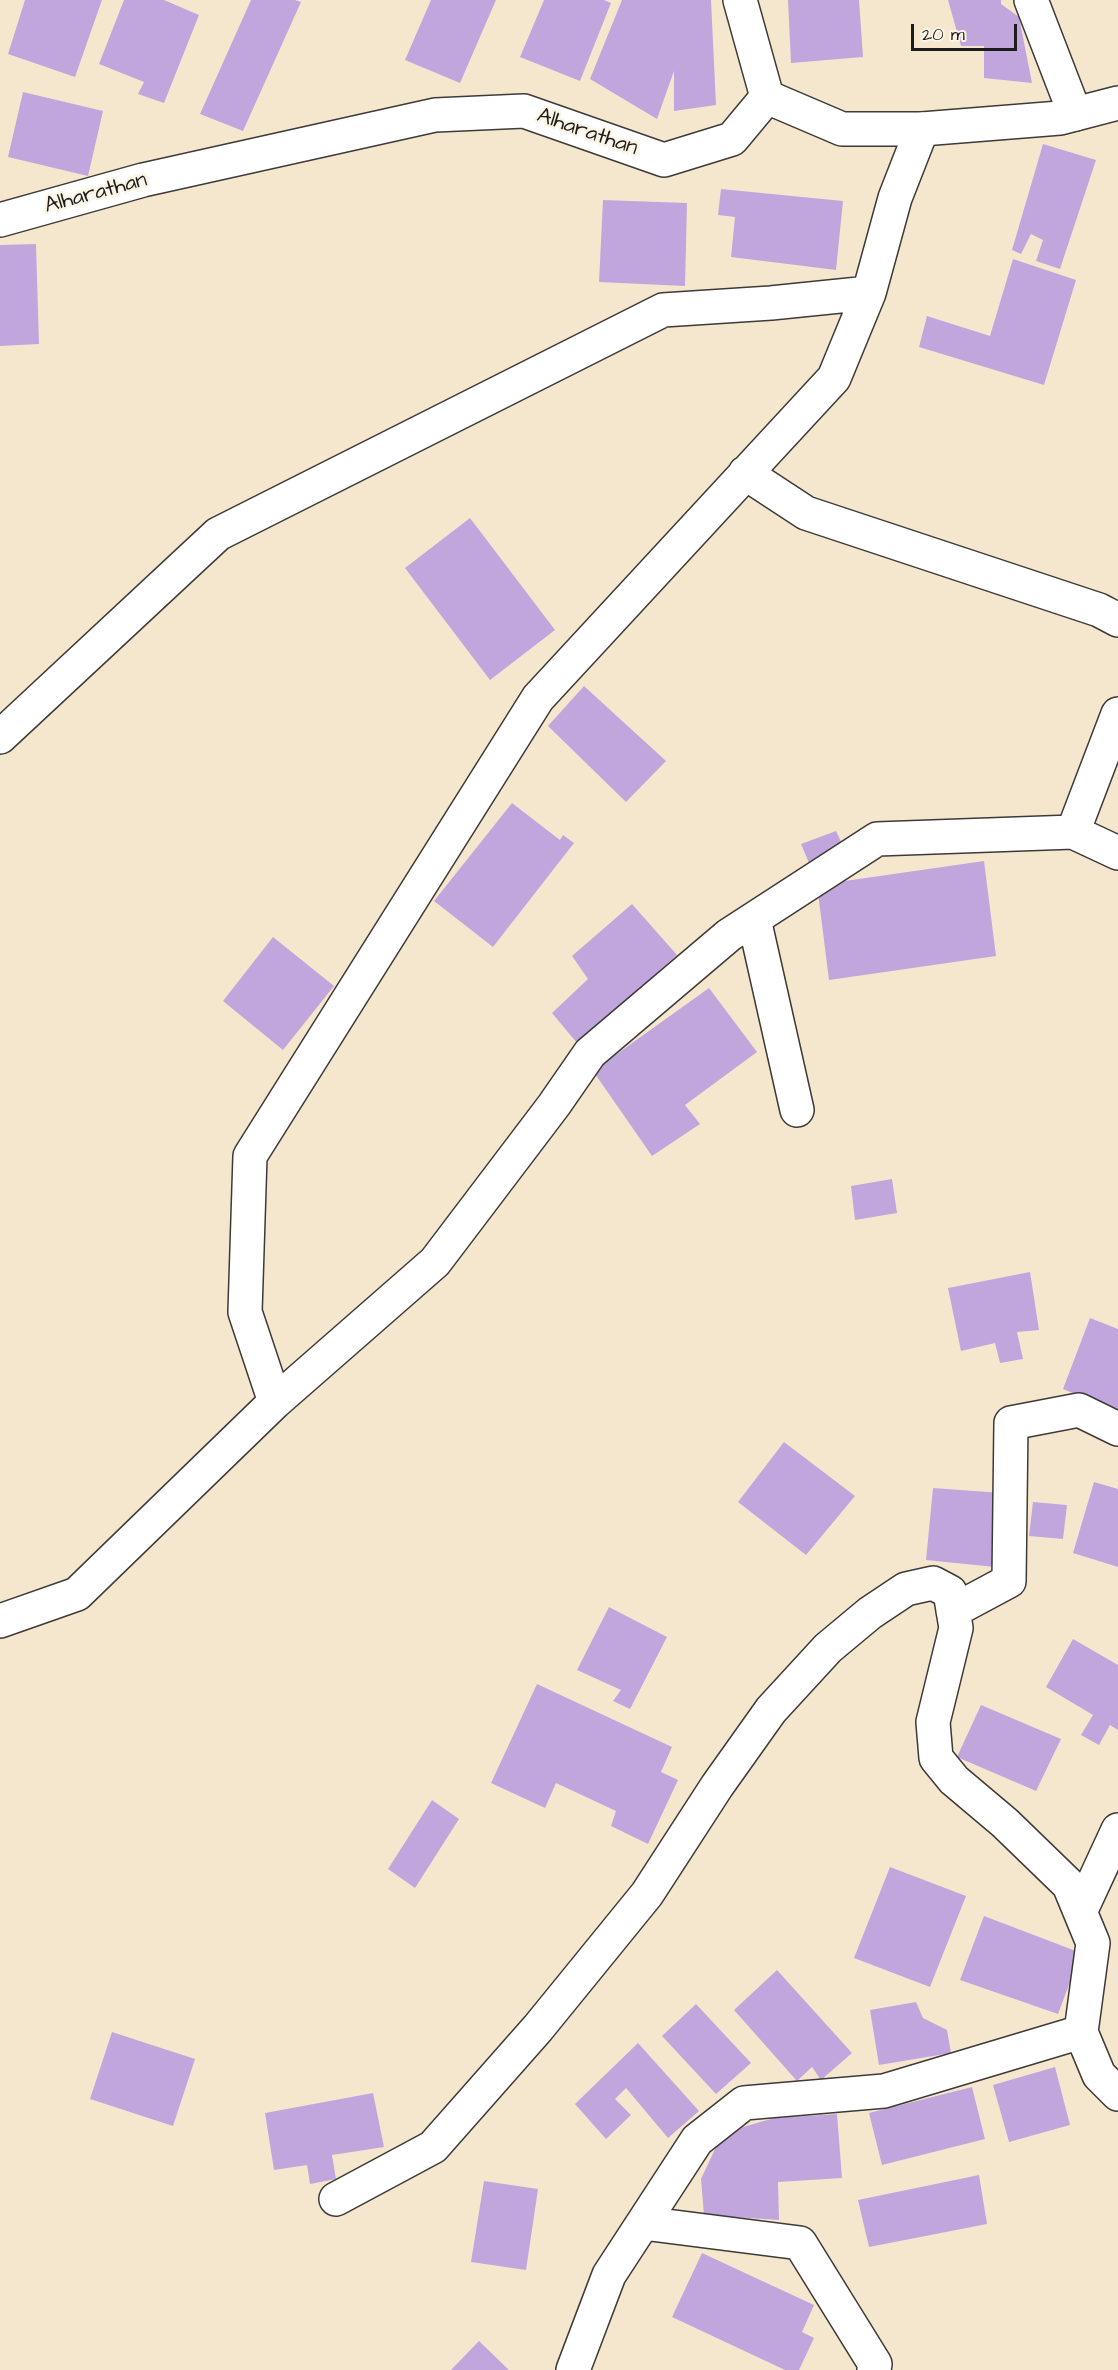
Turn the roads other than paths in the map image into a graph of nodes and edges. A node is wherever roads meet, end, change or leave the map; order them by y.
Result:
1 (740, 0) edge
2 (1031, 0) edge
3 (767, 98) junction
4 (1118, 103) edge
5 (1075, 114) junction
6 (922, 129) junction
7 (0, 220) edge
8 (869, 293) junction
9 (745, 473) junction
10 (1118, 620) edge
11 (1118, 714) edge
12 (0, 737) edge
13 (1074, 831) junction
14 (1118, 853) edge
15 (754, 920) junction
16 (797, 1110) dead end
17 (275, 1402) junction
18 (1118, 1429) edge
19 (953, 1611) junction
20 (0, 1621) edge
21 (1118, 1830) edge
22 (1081, 1910) junction
23 (1081, 2032) junction
24 (1118, 2094) edge
25 (336, 2199) dead end
26 (643, 2223) junction
27 (573, 2370) edge
28 (874, 2370) edge

1 - 3 street
2 - 5 street
3 - 6 street
3 - 7 street, Alharathan
4 - 5 street
5 - 6 street
6 - 8 street
8 - 9 street
8 - 12 street
9 - 10 street
9 - 17 street
11 - 13 street
13 - 14 street
13 - 15 street
15 - 16 street
15 - 17 street
17 - 20 street
18 - 19 street
19 - 22 street
19 - 25 street
21 - 22 street
22 - 23 street
23 - 24 street
23 - 26 street
26 - 27 street
26 - 28 street

